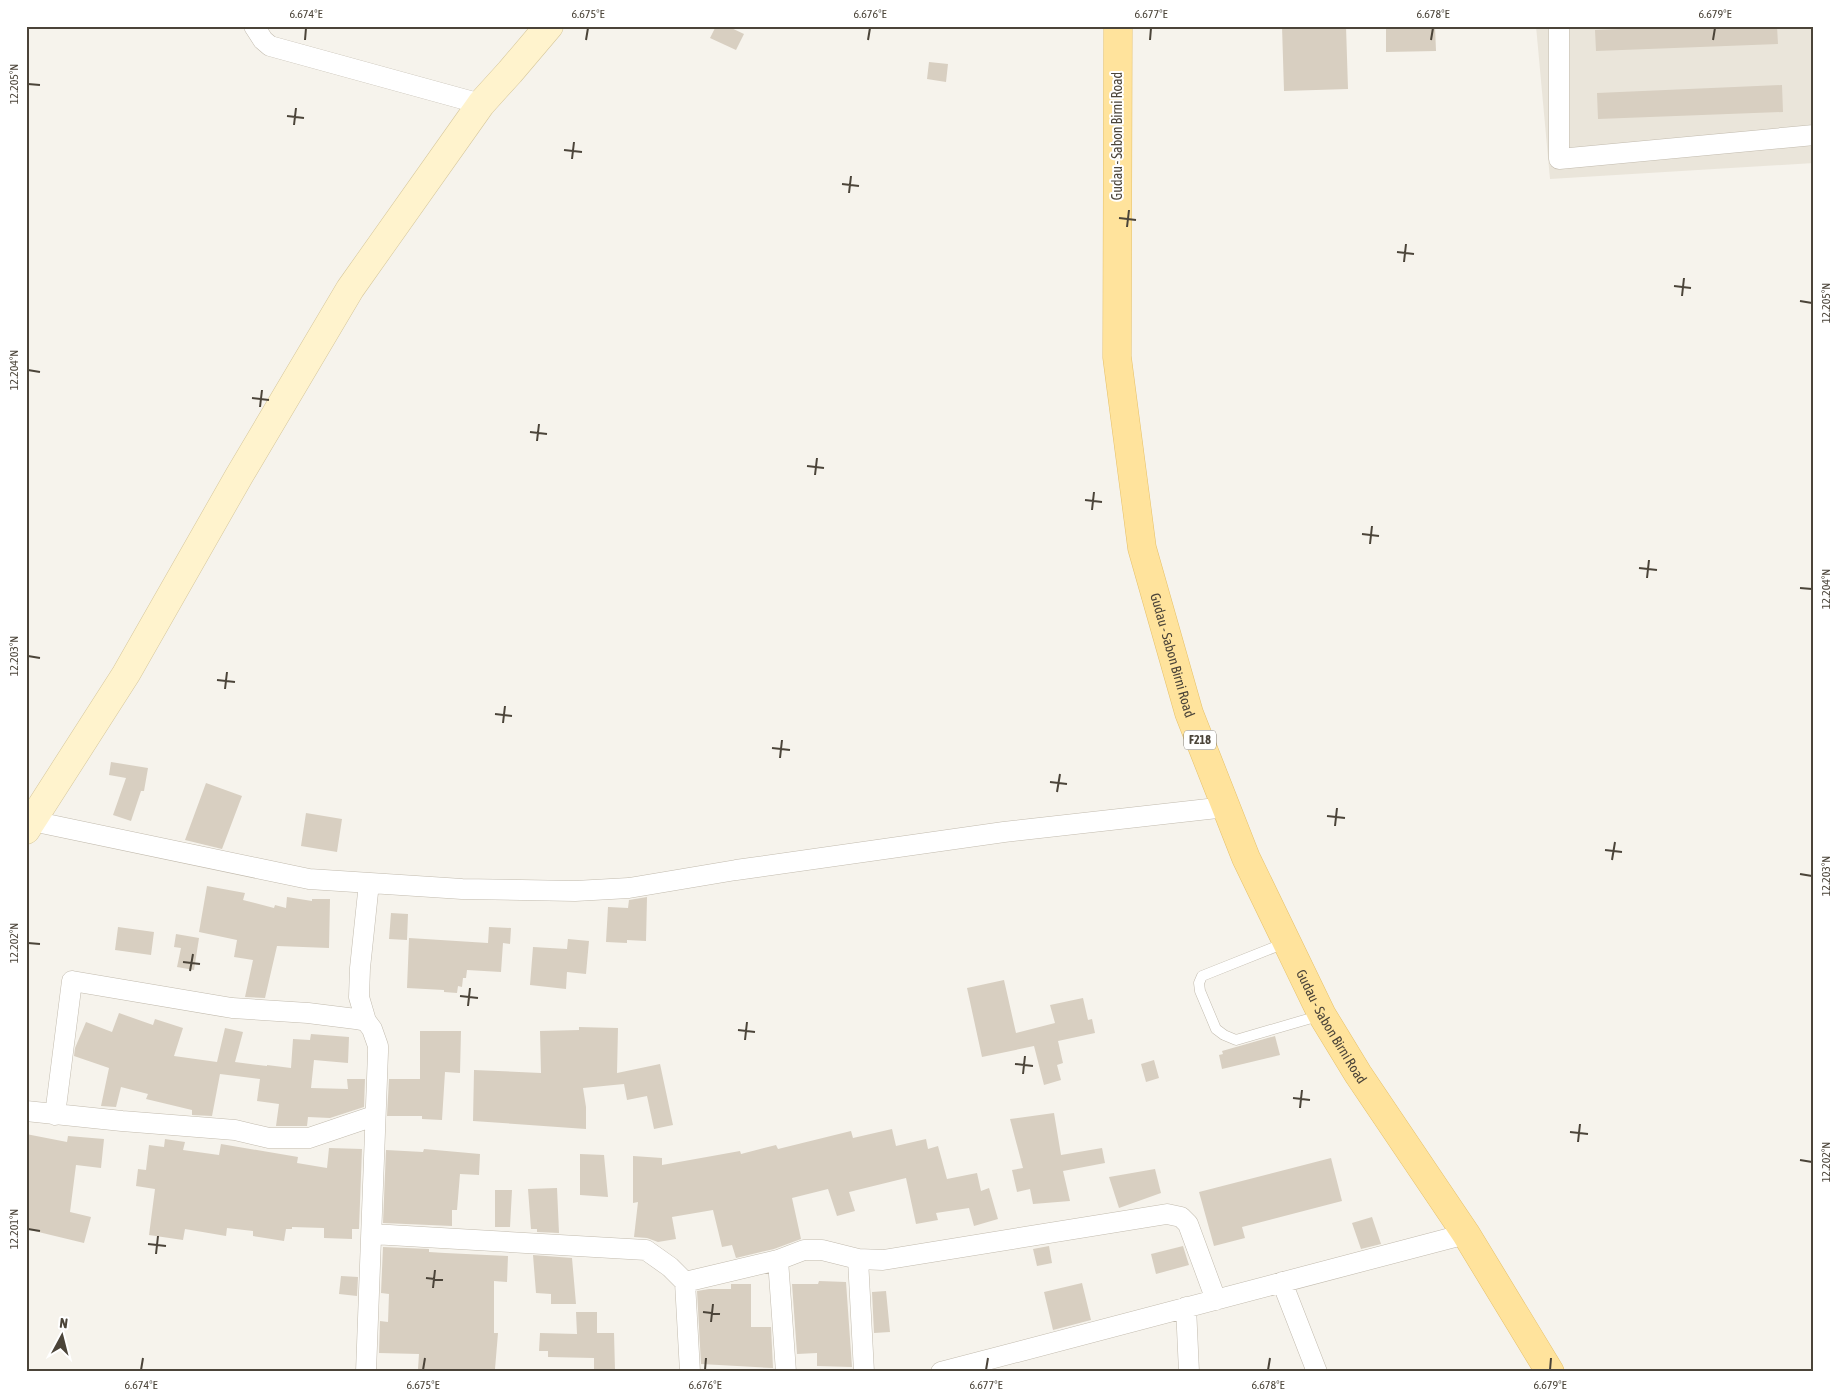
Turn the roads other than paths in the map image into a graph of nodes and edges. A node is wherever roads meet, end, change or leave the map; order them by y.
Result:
1 (254, 26) edge
2 (550, 26) edge
3 (1118, 26) edge
4 (1559, 26) edge
5 (481, 104) junction
6 (1814, 135) edge
7 (1226, 807) junction
8 (29, 826) edge
9 (369, 883) junction
10 (1286, 943) junction
11 (1322, 1015) junction
12 (366, 1021) junction
13 (26, 1111) edge
14 (55, 1115) junction
15 (374, 1116) junction
16 (372, 1234) junction
17 (1466, 1234) junction
18 (858, 1258) junction
19 (778, 1260) junction
20 (685, 1282) junction
21 (1282, 1282) junction
22 (1216, 1300) junction
23 (1186, 1307) junction
24 (366, 1372) edge
25 (690, 1372) edge
26 (786, 1372) edge
27 (864, 1372) edge
28 (941, 1372) edge
29 (1189, 1372) edge
30 (1317, 1372) edge
31 (1550, 1372) edge

1 - 5 street
2 - 5 street
3 - 7 main road, Gudau - Sabon Birni Road / F218
4 - 6 street
5 - 8 street
7 - 9 street
7 - 10 main road, Gudau - Sabon Birni Road / F218
8 - 9 street
9 - 12 street
10 - 11 main road, Gudau - Sabon Birni Road / F218
10 - 11 lane
11 - 17 main road, Gudau - Sabon Birni Road / F218
12 - 14 street
12 - 15 street
13 - 14 street
14 - 15 street
15 - 16 street
16 - 20 street
16 - 24 street
17 - 21 street
17 - 31 main road, Gudau - Sabon Birni Road / F218
18 - 19 street
18 - 22 street
18 - 27 street
19 - 20 street
19 - 26 street
20 - 25 street
21 - 22 street
21 - 30 street
22 - 23 street
23 - 28 street
23 - 29 street

